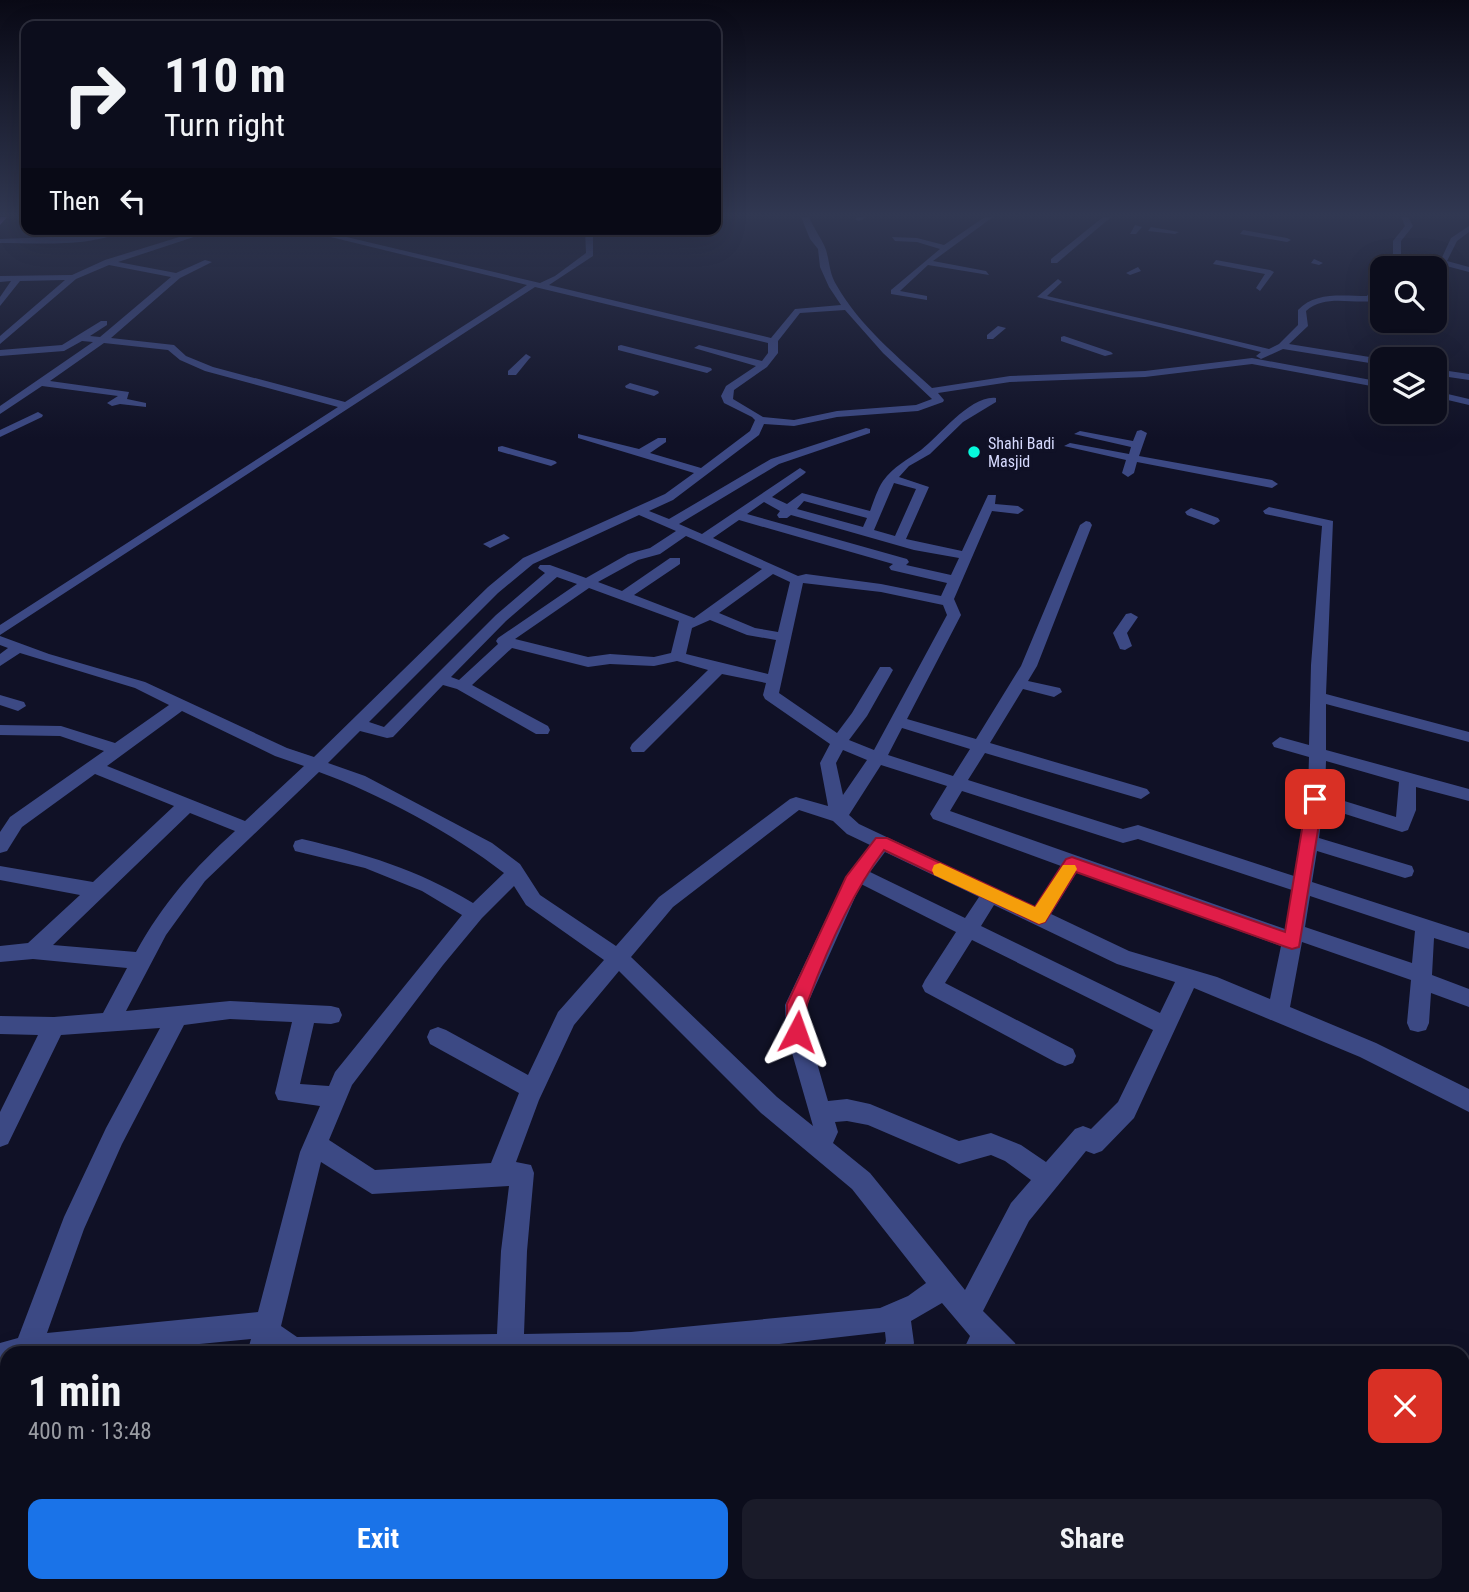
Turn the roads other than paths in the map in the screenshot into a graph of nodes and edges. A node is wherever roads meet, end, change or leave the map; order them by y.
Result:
1 (56, 291) edge
2 (159, 291) edge
3 (528, 291) edge
4 (559, 291) edge
5 (837, 291) edge
6 (895, 291) edge
7 (1047, 291) edge
8 (1302, 293) dead end
9 (924, 298) dead end
10 (1370, 299) edge
11 (845, 303) junction
12 (1307, 304) junction
13 (104, 323) dead end
14 (1001, 328) dead end
15 (2, 337) edge
16 (990, 337) dead end
17 (81, 338) junction
18 (103, 339) junction
19 (1064, 339) dead end
20 (773, 341) junction
21 (1282, 346) junction
22 (621, 348) dead end
23 (699, 348) dead end
24 (1270, 352) junction
25 (0, 353) edge
26 (1108, 354) dead end
27 (526, 358) dead end
28 (1370, 360) edge
29 (1252, 361) junction
30 (764, 365) junction
31 (707, 370) dead end
32 (512, 373) dead end
33 (1447, 374) edge
34 (1469, 377) edge
35 (41, 383) junction
36 (1370, 383) edge
37 (631, 386) dead end
38 (930, 392) junction
39 (654, 393) dead end
40 (1447, 397) edge
41 (992, 400) dead end
42 (1469, 402) edge
43 (142, 405) dead end
44 (346, 406) junction
45 (0, 411) edge
46 (38, 415) dead end
47 (760, 420) junction
48 (0, 427) edge
49 (13, 427) junction
50 (866, 431) dead end
51 (0, 434) edge
52 (1080, 434) dead end
53 (582, 436) dead end
54 (662, 440) dead end
55 (1070, 446) dead end
56 (502, 449) dead end
57 (641, 453) junction
58 (1132, 458) junction
59 (551, 463) dead end
60 (703, 472) junction
61 (800, 472) dead end
62 (1128, 473) dead end
63 (892, 479) junction
64 (1272, 484) dead end
65 (764, 497) junction
66 (788, 510) junction
67 (1018, 510) dead end
68 (640, 511) junction
69 (1269, 511) dead end
70 (1191, 512) dead end
71 (739, 516) junction
72 (875, 516) junction
73 (1214, 521) dead end
74 (669, 524) junction
75 (1086, 525) dead end
76 (770, 526) junction
77 (685, 531) junction
78 (867, 532) junction
79 (504, 538) dead end
80 (703, 539) junction
81 (898, 541) junction
82 (490, 544) dead end
83 (925, 548) junction
84 (655, 551) junction
85 (965, 555) junction
86 (528, 561) junction
87 (900, 564) junction
88 (771, 569) junction
89 (555, 571) junction
90 (797, 580) junction
91 (954, 580) junction
92 (586, 584) junction
93 (876, 587) junction
94 (623, 597) junction
95 (948, 602) junction
96 (709, 614) junction
97 (1131, 617) dead end
98 (685, 625) junction
99 (0, 631) edge
100 (784, 637) junction
101 (0, 640) edge
102 (509, 642) junction
103 (1125, 646) dead end
104 (19, 647) junction
105 (678, 656) junction
106 (0, 661) edge
107 (719, 668) junction
108 (885, 670) dead end
109 (440, 679) junction
110 (774, 680) junction
111 (1018, 683) junction
112 (462, 686) junction
113 (1054, 692) dead end
114 (1318, 697) junction
115 (0, 700) edge
116 (182, 705) junction
117 (18, 706) dead end
118 (899, 722) junction
119 (357, 724) junction
120 (0, 730) edge
121 (542, 730) dead end
122 (1469, 737) edge
123 (839, 742) junction
124 (1280, 743) dead end
125 (982, 746) junction
126 (638, 748) dead end
127 (117, 750) junction
128 (1317, 752) junction
129 (878, 758) junction
130 (316, 765) junction
131 (93, 767) junction
132 (1408, 778) junction
133 (958, 784) junction
134 (1141, 793) dead end
135 (1469, 795) edge
136 (1315, 799) junction
137 (187, 805) junction
138 (839, 816) junction
139 (248, 829) junction
140 (881, 842) junction
141 (1309, 842) junction
142 (0, 846) edge
143 (302, 846) dead end
144 (1072, 864) junction
145 (1405, 871) dead end
146 (0, 873) edge
147 (516, 873) junction
148 (857, 874) junction
149 (1302, 887) junction
150 (95, 890) junction
151 (992, 894) junction
152 (475, 913) junction
153 (1039, 917) junction
154 (1424, 927) junction
155 (969, 930) junction
156 (1293, 937) junction
157 (1469, 942) edge
158 (33, 951) junction
159 (0, 954) edge
160 (617, 958) junction
161 (142, 961) junction
162 (1188, 977) junction
163 (1421, 977) junction
164 (1469, 998) edge
165 (1278, 1012) junction
166 (305, 1014) junction
167 (331, 1015) dead end
168 (177, 1017) junction
169 (109, 1022) junction
170 (1418, 1023) dead end
171 (0, 1025) edge
172 (54, 1026) junction
173 (1166, 1026) junction
174 (438, 1037) dead end
175 (1066, 1056) dead end
176 (532, 1089) junction
177 (335, 1097) junction
178 (1469, 1101) edge
179 (819, 1112) junction
180 (0, 1136) edge
181 (315, 1144) junction
182 (818, 1145) junction
183 (499, 1174) junction
184 (1048, 1178) junction
185 (944, 1286) junction
186 (897, 1313) junction
187 (976, 1333) edge
188 (263, 1342) edge
189 (17, 1346) edge
190 (83, 1346) edge
191 (510, 1346) edge
192 (631, 1346) edge
193 (898, 1346) edge
194 (995, 1346) edge

1 - 15 street
2 - 18 street
3 - 44 street
4 - 20 street
5 - 11 street
6 - 9 street
7 - 24 street
8 - 12 street
10 - 12 street
11 - 20 street
11 - 38 street
12 - 21 street
13 - 17 street
14 - 16 street
17 - 18 street
17 - 25 street
18 - 35 street
18 - 44 street
19 - 26 street
20 - 30 street
21 - 24 street
21 - 28 street
22 - 31 street
23 - 30 street
24 - 29 street
27 - 32 street
29 - 36 street
29 - 38 street
30 - 47 street
33 - 34 street
35 - 43 street
35 - 45 street
37 - 39 street
38 - 47 street
40 - 42 street
41 - 63 street
44 - 99 street
46 - 49 street
47 - 60 street
48 - 49 street
49 - 51 street
50 - 74 street
52 - 58 street
53 - 57 street
54 - 57 street
55 - 58 street
56 - 59 street
57 - 60 street
58 - 62 street
58 - 64 street
60 - 68 street
61 - 65 street
63 - 72 street
63 - 81 street
65 - 66 street
65 - 71 street
66 - 72 street
66 - 76 street
66 - 78 street
67 - 85 street
68 - 74 street
68 - 86 street
69 - 114 street
70 - 73 street
71 - 76 street
71 - 80 street
72 - 78 street
74 - 77 street
75 - 111 street
76 - 87 street
77 - 80 street
77 - 84 street
78 - 81 street
79 - 82 street
80 - 88 street
81 - 83 street
83 - 85 street
83 - 87 street
84 - 92 street
84 - 94 street
85 - 91 street
86 - 89 street
86 - 119 street
87 - 91 street
87 - 93 street
88 - 90 street
88 - 96 street
89 - 92 street
89 - 109 street
90 - 93 street
90 - 100 street
91 - 95 street
92 - 94 street
92 - 102 street
93 - 95 street
94 - 98 street
95 - 118 street
96 - 98 street
96 - 100 street
97 - 103 street
98 - 105 street
100 - 110 street
101 - 104 street
102 - 105 street
102 - 112 street
104 - 106 street
104 - 116 street
105 - 107 street
107 - 110 street
107 - 126 street
108 - 123 street
109 - 112 street
109 - 119 street
110 - 123 street
111 - 113 street
111 - 125 street
112 - 121 street
114 - 122 street
114 - 128 street
115 - 117 street
116 - 127 street
116 - 130 street
118 - 125 street
118 - 129 street
119 - 130 street
120 - 127 street
123 - 129 street
123 - 138 street
124 - 128 street
125 - 133 street
125 - 134 street
127 - 131 street
128 - 132 street
128 - 136 street
129 - 133 street
129 - 138 street
130 - 139 street
130 - 147 street
131 - 137 street
131 - 142 street
132 - 135 street
132 - 136 street
133 - 144 street
133 - 149 street
136 - 141 street
137 - 139 street
137 - 150 street
138 - 140 street
138 - 160 street
139 - 161 street
140 - 148 street
140 - 151 street
141 - 145 street
141 - 149 street
143 - 152 street
144 - 153 street
144 - 156 street
146 - 150 street
147 - 152 street
147 - 160 street
148 - 155 street
148 - 179 street
149 - 154 street
149 - 156 street
150 - 158 street
151 - 153 street
151 - 155 street
152 - 177 street
153 - 162 street
154 - 157 street
154 - 163 street
155 - 173 street
155 - 175 street
156 - 163 street
156 - 165 street
158 - 159 street
158 - 161 street
160 - 176 street
160 - 182 street
161 - 169 street
162 - 165 street
162 - 173 street
163 - 164 street
163 - 170 street
165 - 178 street
166 - 167 street
166 - 168 street
166 - 177 street
168 - 169 street
168 - 189 street
169 - 172 street
171 - 172 street
172 - 180 street
173 - 184 street
174 - 176 street
176 - 183 street
177 - 181 street
179 - 182 street
179 - 184 street
181 - 183 street
181 - 188 street
182 - 185 street
183 - 191 street
184 - 187 street
185 - 186 street
185 - 187 street
186 - 192 street
186 - 193 street
187 - 194 street
188 - 190 street

